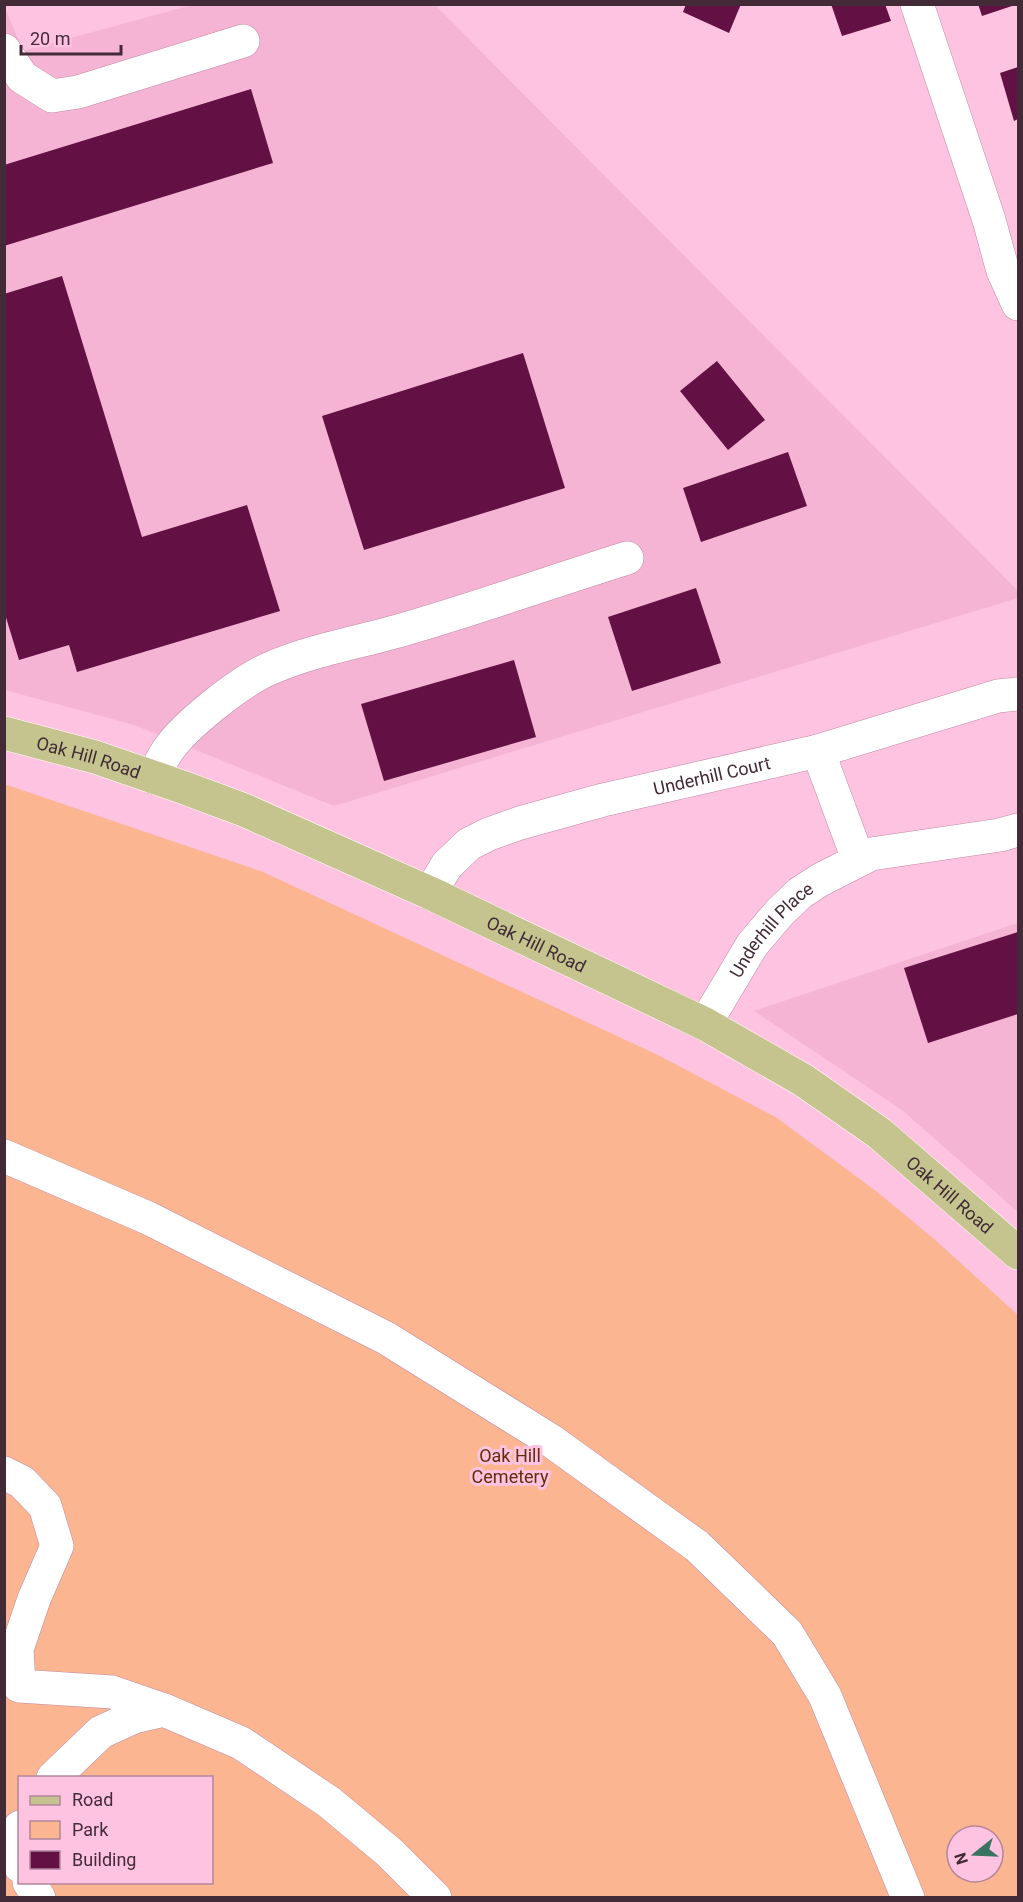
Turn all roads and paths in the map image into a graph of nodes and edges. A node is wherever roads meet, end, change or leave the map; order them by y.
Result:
1 (917, 4) edge
2 (243, 41) dead end
3 (4, 50) edge
4 (1018, 304) edge
5 (627, 558) dead end
6 (1018, 694) edge
7 (4, 732) edge
8 (819, 751) junction
9 (155, 778) junction
10 (1018, 830) edge
11 (858, 859) junction
12 (430, 893) junction
13 (705, 1024) junction
14 (4, 1156) edge
15 (1018, 1253) edge
16 (4, 1473) edge
17 (12, 1686) edge
18 (164, 1710) junction
19 (55, 1776) edge
20 (30, 1884) edge
21 (39, 1898) edge
22 (435, 1898) edge
23 (908, 1898) edge

1 - 4 street
2 - 3 street
5 - 9 street
6 - 8 street, Underhill Court
7 - 9 main road, Oak Hill Road
8 - 11 street
8 - 12 street, Underhill Court
9 - 12 main road, Oak Hill Road
10 - 11 street, Underhill Place
11 - 13 street, Underhill Place
12 - 13 main road, Oak Hill Road
13 - 15 main road, Oak Hill Road
14 - 23 street
16 - 17 street
17 - 18 street
18 - 19 street
18 - 22 street
20 - 21 street

